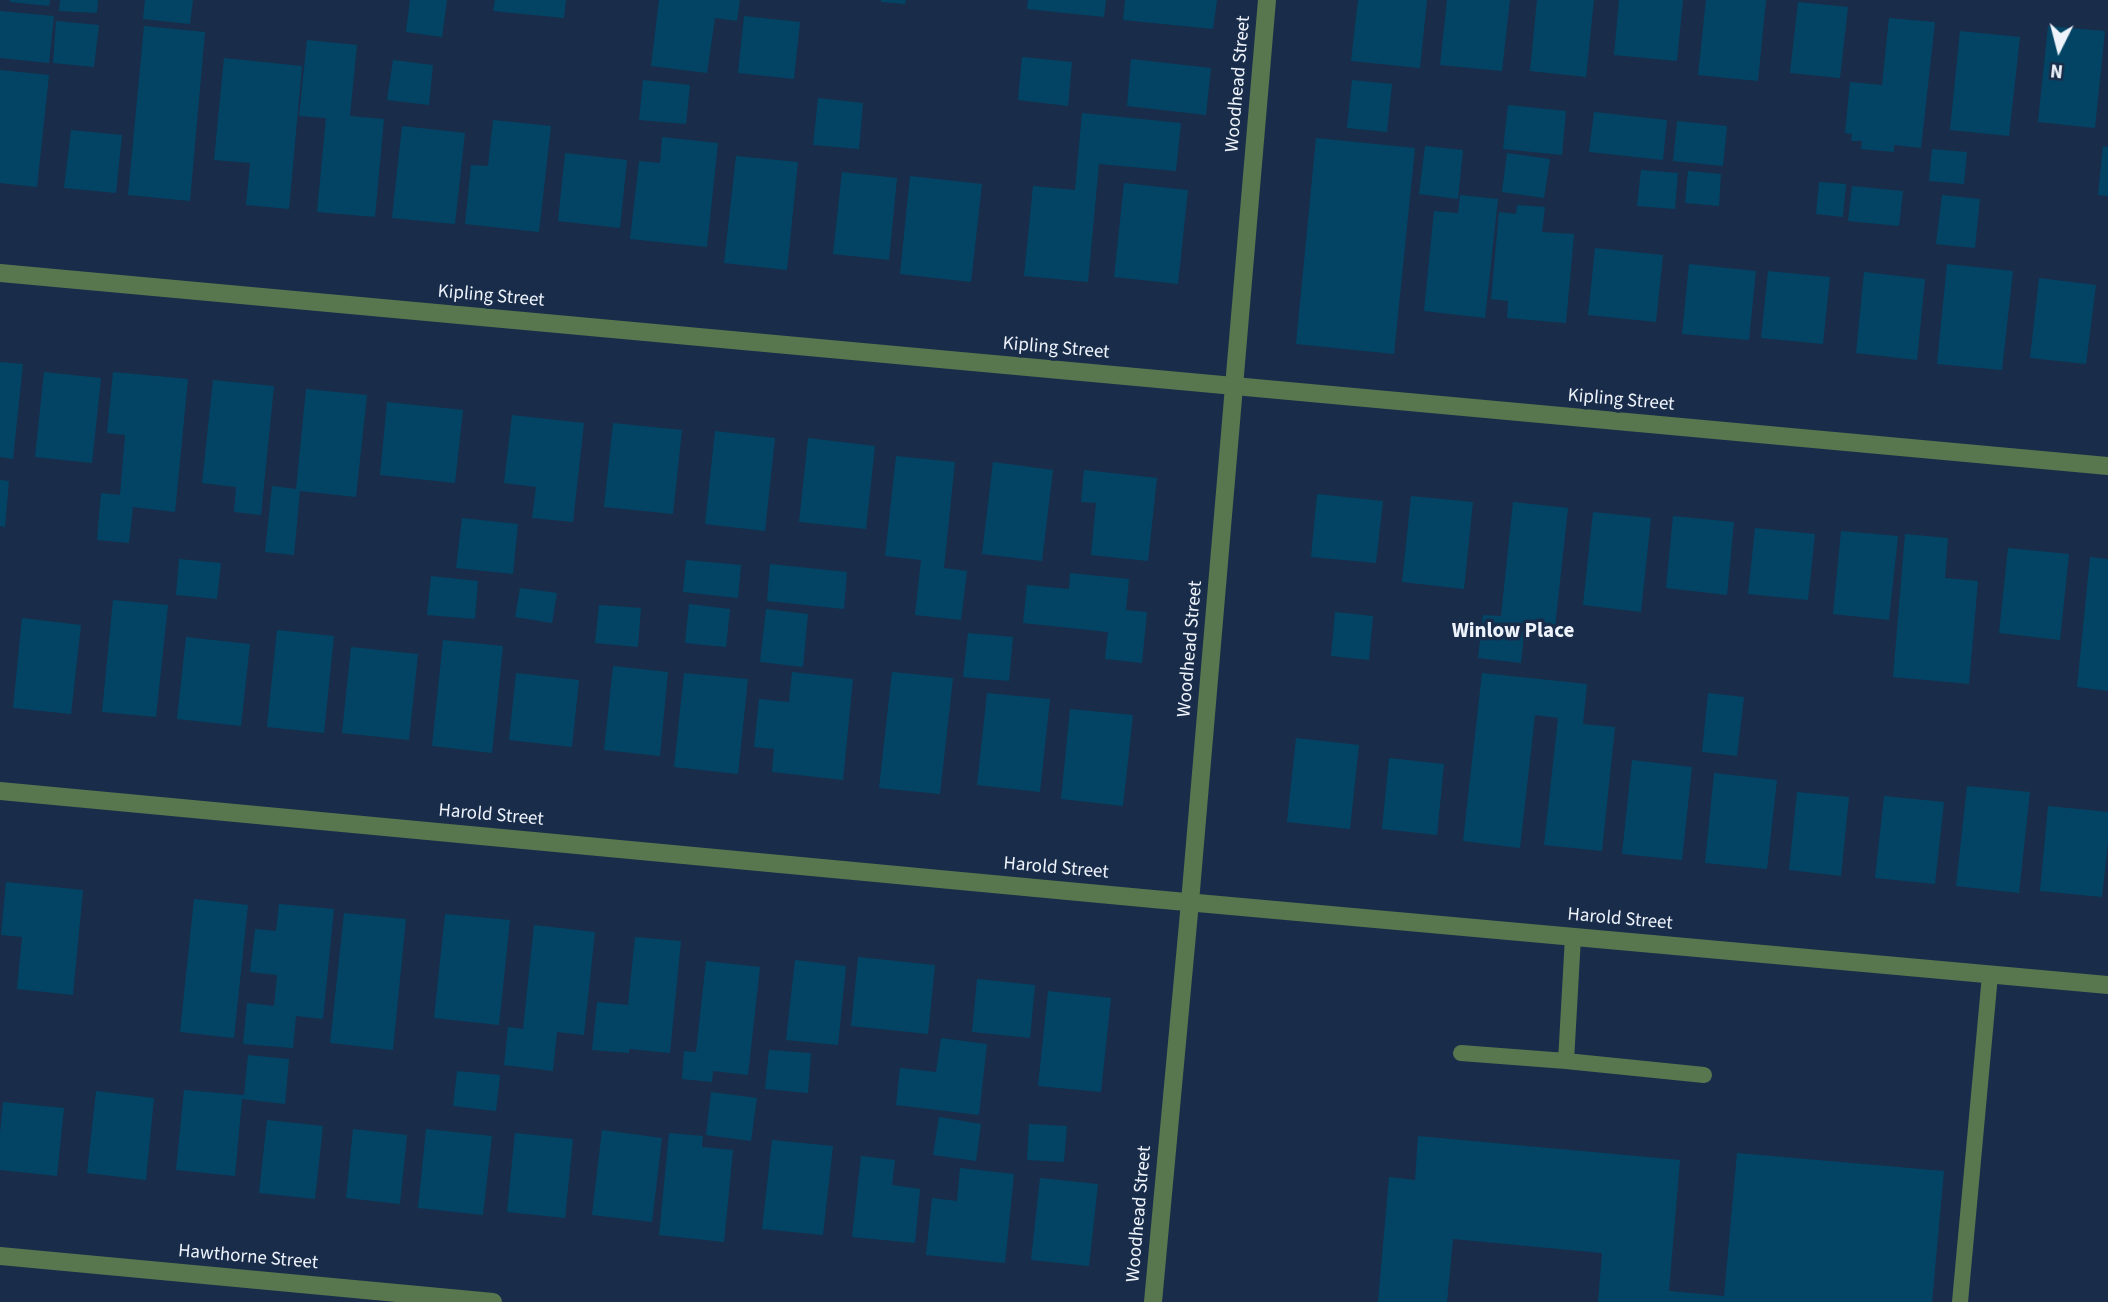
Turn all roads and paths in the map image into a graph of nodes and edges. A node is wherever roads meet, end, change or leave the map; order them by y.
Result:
1 (1267, 0) edge
2 (0, 273) edge
3 (1235, 386) junction
4 (2108, 466) edge
5 (0, 791) edge
6 (1190, 902) junction
7 (1573, 937) junction
8 (1990, 975) junction
9 (2108, 985) edge
10 (1461, 1053) dead end
11 (1566, 1062) junction
12 (1704, 1075) dead end
13 (0, 1256) edge
14 (493, 1302) edge
15 (1153, 1302) edge
16 (1960, 1302) edge

1 - 3 street, Woodhead Street
2 - 3 street, Kipling Street
3 - 4 street, Kipling Street
3 - 6 street, Woodhead Street
5 - 6 street, Harold Street
6 - 7 street, Harold Street
6 - 15 street, Woodhead Street
7 - 8 street, Harold Street
7 - 11 lane
8 - 9 street, Harold Street
8 - 16 lane
10 - 11 lane
11 - 12 lane
13 - 14 street, Hawthorne Street

